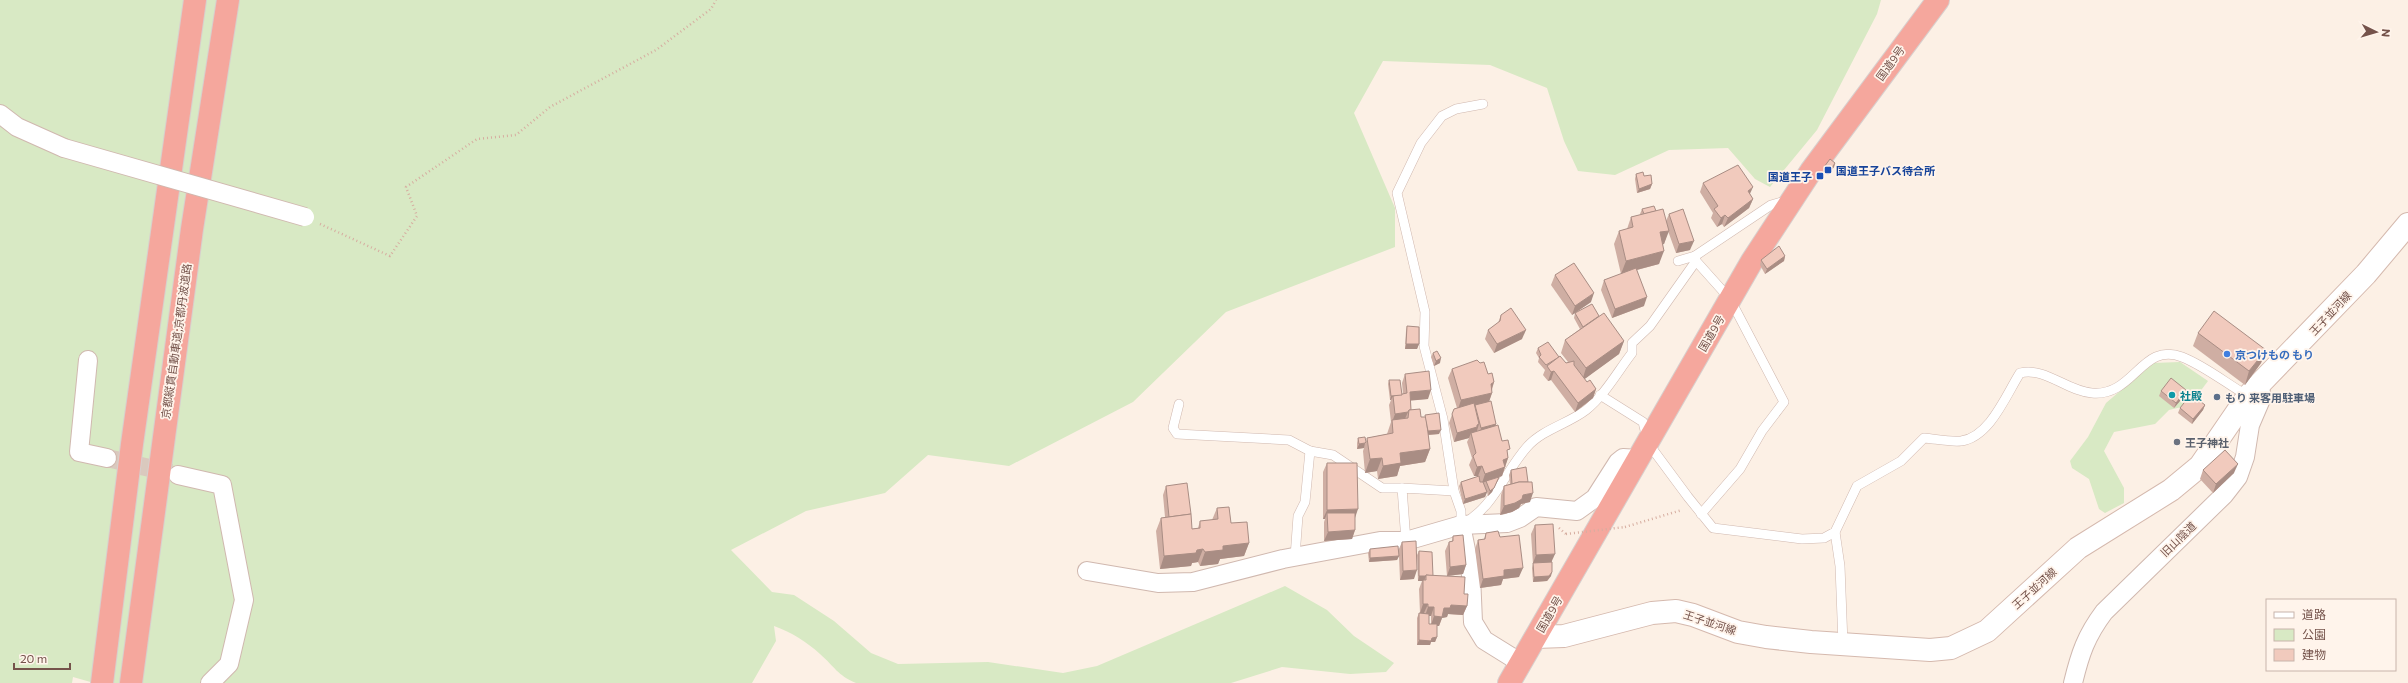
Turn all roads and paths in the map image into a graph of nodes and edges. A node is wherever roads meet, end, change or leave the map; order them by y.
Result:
1 (196, 0) edge
2 (228, 0) edge
3 (716, 0) edge
4 (1938, 0) edge
5 (1482, 104) dead end
6 (0, 114) edge
7 (1793, 199) junction
8 (305, 217) joint
9 (2408, 224) edge
10 (1695, 258) junction
11 (1678, 261) dead end
12 (1730, 299) junction
13 (88, 360) dead end
14 (2253, 391) junction
15 (1600, 395) junction
16 (1179, 404) dead end
17 (1310, 451) junction
18 (1644, 451) junction
19 (107, 458) tunnel mouth
20 (178, 475) tunnel mouth
21 (1402, 488) junction
22 (1454, 491) junction
23 (1685, 509) dead end
24 (1701, 514) junction
25 (1461, 525) junction
26 (1835, 532) junction
27 (1566, 534) dead end
28 (1406, 541) junction
29 (1295, 557) junction
30 (1087, 571) dead end
31 (1536, 637) junction
32 (1843, 644) junction
33 (1521, 663) junction
34 (102, 683) edge
35 (131, 683) edge
36 (210, 683) edge
37 (1510, 683) edge
38 (2073, 683) edge

1 - 34 highway
2 - 35 highway, 京都縦貫自動車道;京都丹波道路
3 - 8 path
4 - 7 highway, 国道9号
5 - 22 lane
6 - 8 street, bridge
7 - 10 lane
7 - 12 highway, 国道9号
9 - 14 main road, 王子並河線
10 - 11 lane
10 - 12 lane
10 - 15 lane
12 - 18 highway, 国道9号
12 - 24 lane
13 - 19 street
14 - 26 lane
14 - 32 main road, 王子並河線
14 - 38 street, 旧山陰道
15 - 18 lane
15 - 25 lane
16 - 17 lane
17 - 21 lane
17 - 29 lane
18 - 24 lane
18 - 25 street
18 - 31 highway, 国道9号
20 - 36 street
21 - 22 lane
21 - 28 lane
22 - 25 lane
23 - 27 path, bridge
24 - 26 lane
25 - 28 street
25 - 33 street
26 - 32 lane
28 - 29 street
29 - 30 street
31 - 32 main road, 王子並河線
31 - 33 highway, 国道9号
33 - 37 highway, 国道9号

